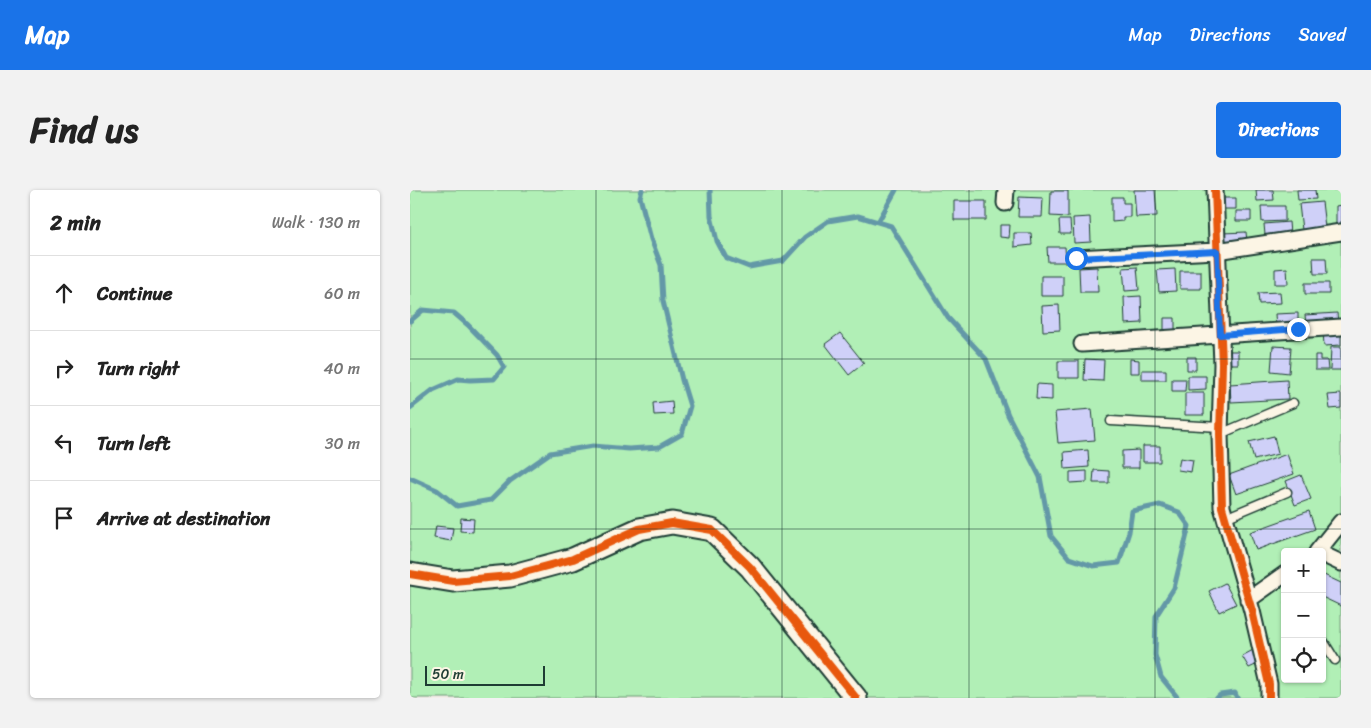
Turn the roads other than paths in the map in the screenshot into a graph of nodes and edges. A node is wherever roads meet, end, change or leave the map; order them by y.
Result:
1 (1215, 190) edge
2 (1341, 232) edge
3 (1217, 251) junction
4 (1076, 258) dead end
5 (1341, 327) edge
6 (1220, 335) junction
7 (1082, 344) dead end
8 (1293, 403) dead end
9 (1111, 422) dead end
10 (1220, 430) junction
11 (1287, 492) dead end
12 (1225, 518) junction
13 (1341, 522) edge
14 (1320, 548) edge
15 (1326, 556) edge
16 (1341, 563) edge
17 (410, 574) edge
18 (1281, 577) edge
19 (1248, 600) junction
20 (1326, 645) edge
21 (1335, 660) dead end
22 (856, 698) edge
23 (1269, 698) edge

1 - 3 street
2 - 3 street
3 - 4 street
3 - 6 street
5 - 6 street
6 - 7 street
6 - 10 street
8 - 10 lane
9 - 10 lane
10 - 12 street
11 - 12 lane
12 - 19 street
13 - 14 street
15 - 16 street
17 - 22 street
18 - 19 street
19 - 23 street
20 - 21 lane

